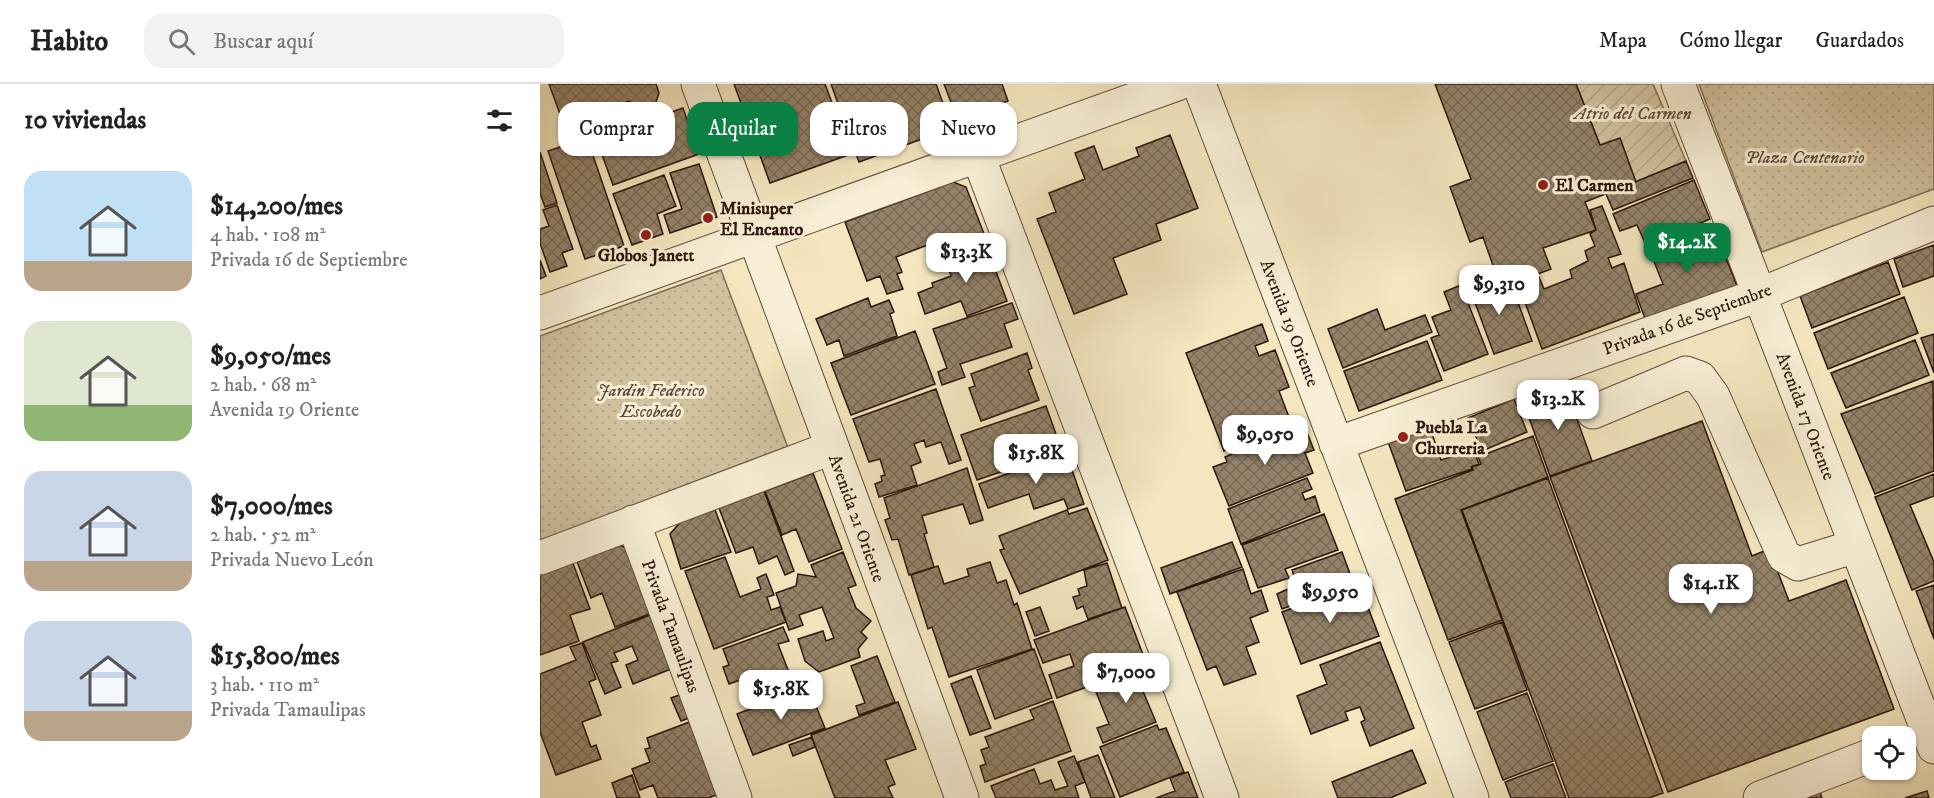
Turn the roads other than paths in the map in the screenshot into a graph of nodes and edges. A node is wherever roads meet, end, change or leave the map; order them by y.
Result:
1 (698, 84) edge
2 (1177, 84) edge
3 (1199, 84) edge
4 (1678, 84) edge
5 (1017, 142) edge
6 (978, 156) joint
7 (1934, 223) edge
8 (754, 236) junction
9 (1759, 295) junction
10 (540, 313) edge
11 (1593, 411) dead end
12 (1336, 444) junction
13 (831, 448) junction
14 (633, 522) junction
15 (1856, 546) junction
16 (540, 558) edge
17 (1925, 739) edge
18 (1862, 759) edge
19 (735, 798) edge
20 (962, 798) edge
21 (1222, 798) edge
22 (1472, 798) edge
23 (1760, 798) edge

1 - 8 street, Avenida 21 Oriente
2 - 5 street
3 - 12 street, Avenida 19 Oriente
4 - 9 street, Avenida 17 Oriente
6 - 8 street
6 - 21 street
7 - 9 street, Privada 16 de Septiembre
8 - 10 street
8 - 13 street, Avenida 21 Oriente
9 - 12 street, Privada 16 de Septiembre
9 - 15 street, Avenida 17 Oriente
11 - 15 street
12 - 22 street, Avenida 19 Oriente
13 - 14 street
13 - 20 street, Avenida 21 Oriente
14 - 16 street
14 - 19 street, Privada Tamaulipas
15 - 17 street, Avenida 17 Oriente
18 - 23 street

